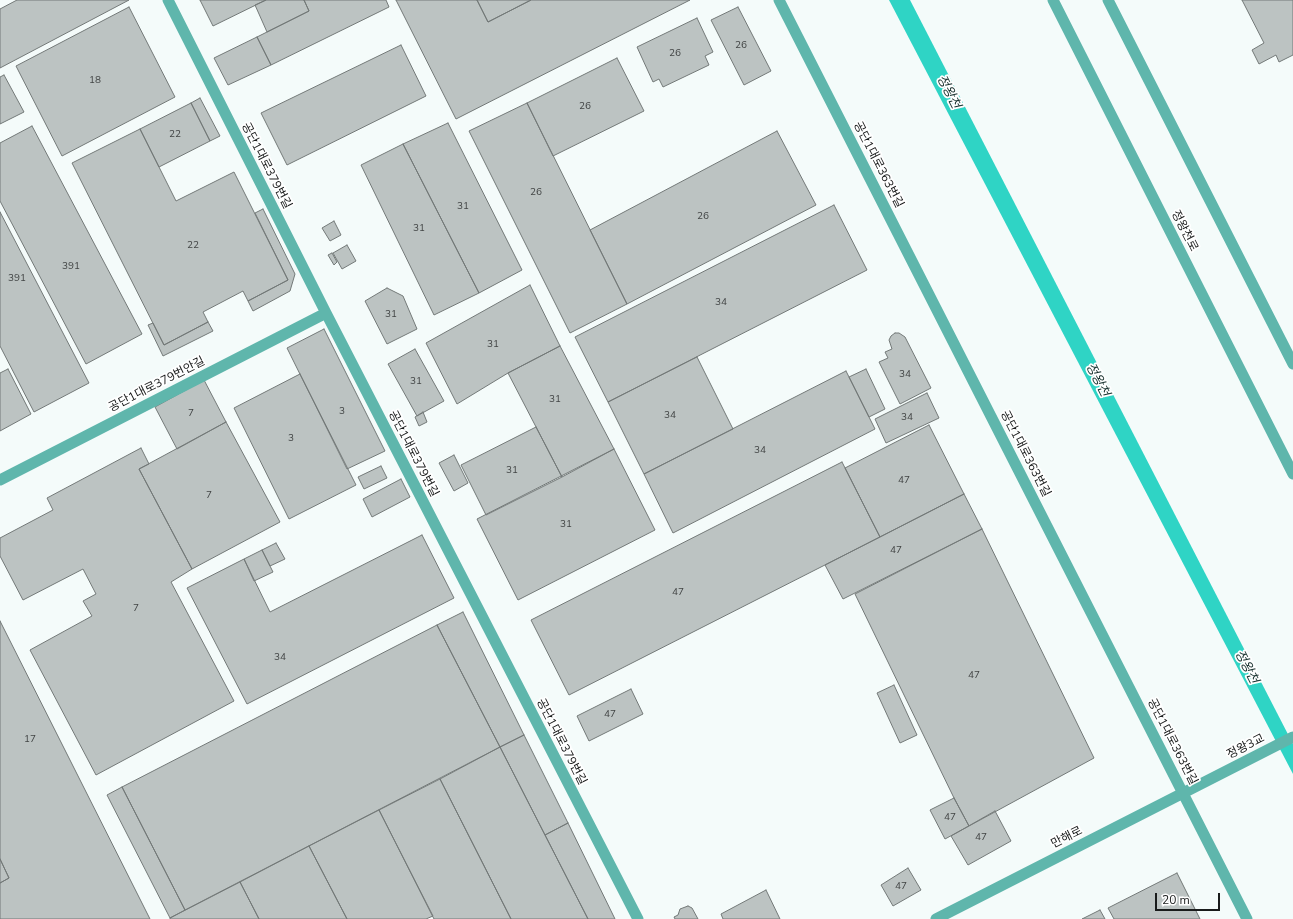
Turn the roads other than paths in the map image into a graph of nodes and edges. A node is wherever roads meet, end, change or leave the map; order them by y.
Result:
1 (168, 0) edge
2 (779, 0) edge
3 (1053, 0) edge
4 (1108, 0) edge
5 (326, 313) junction
6 (1293, 364) edge
7 (1293, 474) edge
8 (0, 480) edge
9 (1293, 737) edge
10 (1210, 780) joint
11 (1183, 794) junction
12 (638, 919) edge
13 (936, 919) edge
14 (1247, 919) edge

1 - 5 street, 공단1대로379번길
2 - 11 street, 공단1대로363번길
3 - 7 street, 정왕천로
4 - 6 street
5 - 8 street, 공단1대로379번안길
5 - 12 street, 공단1대로379번길
9 - 10 street, 정왕3교
10 - 11 street, 만해로
11 - 13 street, 만해로
11 - 14 street, 공단1대로363번길

